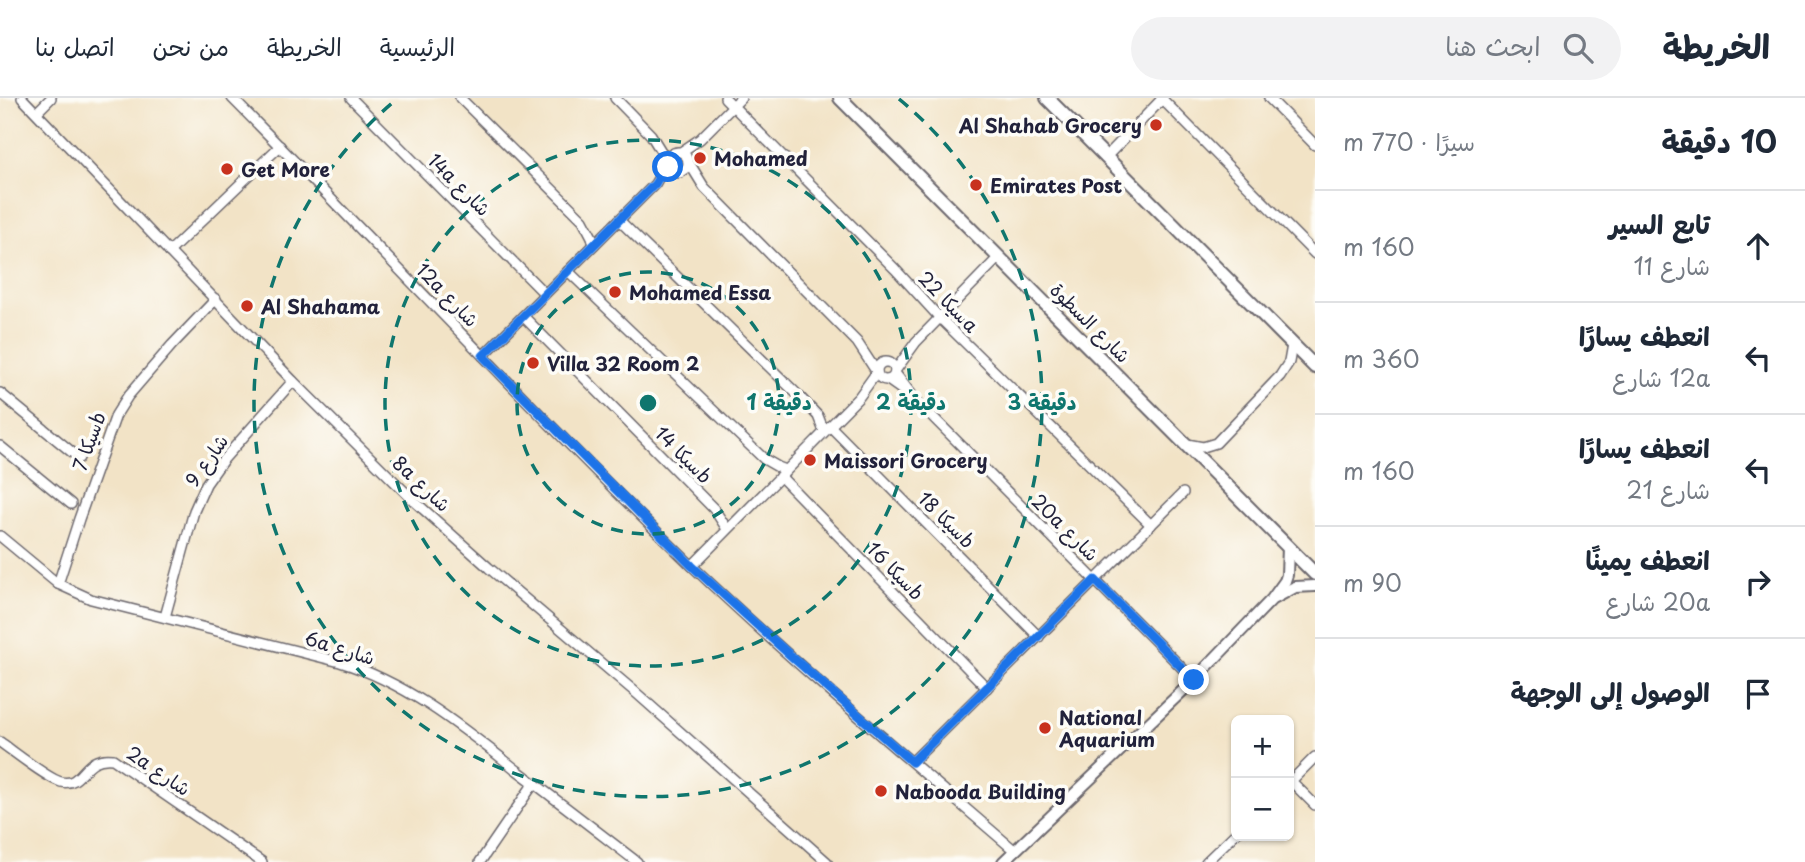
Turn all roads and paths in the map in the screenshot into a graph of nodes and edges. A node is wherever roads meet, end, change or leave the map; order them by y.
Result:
1 (22, 98) edge
2 (51, 98) edge
3 (232, 98) edge
4 (351, 98) edge
5 (460, 98) edge
6 (615, 98) edge
7 (725, 98) edge
8 (741, 98) edge
9 (840, 98) edge
10 (1047, 98) edge
11 (1162, 98) edge
12 (1269, 98) edge
13 (733, 106) junction
14 (37, 112) junction
15 (651, 135) junction
16 (1315, 145) edge
17 (281, 146) junction
18 (684, 156) junction
19 (1105, 158) junction
20 (667, 162) junction
21 (678, 173) junction
22 (655, 184) junction
23 (704, 187) junction
24 (619, 220) junction
25 (594, 245) junction
26 (169, 251) junction
27 (1315, 254) edge
28 (999, 257) junction
29 (568, 271) junction
30 (545, 294) junction
31 (216, 299) junction
32 (523, 316) junction
33 (939, 317) junction
34 (857, 342) junction
35 (916, 342) junction
36 (1292, 345) junction
37 (483, 356) junction
38 (887, 361) junction
39 (1315, 366) edge
40 (877, 371) junction
41 (891, 376) junction
42 (293, 381) junction
43 (0, 393) edge
44 (859, 397) junction
45 (827, 429) junction
46 (1185, 444) junction
47 (0, 446) edge
48 (79, 458) dead end
49 (783, 473) junction
50 (1183, 493) dead end
51 (71, 504) dead end
52 (1151, 525) junction
53 (727, 529) junction
54 (0, 536) edge
55 (1288, 547) junction
56 (692, 566) junction
57 (1315, 574) edge
58 (1095, 580) junction
59 (58, 583) junction
60 (1315, 586) edge
61 (1272, 599) junction
62 (165, 617) junction
63 (1039, 637) junction
64 (1194, 680) junction
65 (987, 688) junction
66 (0, 742) edge
67 (1315, 757) edge
68 (912, 762) junction
69 (1294, 778) edge
70 (534, 783) junction
71 (1294, 786) edge
72 (1315, 805) edge
73 (1231, 838) edge
74 (1014, 850) junction
75 (261, 862) edge
76 (480, 862) edge
77 (637, 862) edge
78 (827, 862) edge
79 (1003, 862) edge
80 (1206, 862) edge

1 - 14 street, 8a شارع
2 - 14 street
3 - 17 street, 12a شارع
4 - 30 street, 14a شارع
5 - 25 street
6 - 15 street
7 - 13 street, سيكا 22a
8 - 13 street
9 - 28 main road, شارع السطوة
10 - 19 main road
11 - 19 street
11 - 27 street
12 - 16 street
13 - 18 street
13 - 33 street, سيكا 22a
14 - 26 street, 8a شارع
15 - 18 street
15 - 20 street
17 - 26 street
17 - 37 street, 12a شارع
18 - 20 street
18 - 21 street
18 - 23 street
19 - 36 main road
20 - 21 street
20 - 22 street
21 - 22 street
21 - 23 street
22 - 24 street
23 - 34 street
24 - 25 street
24 - 45 street, سيكا 18b
25 - 29 street
26 - 31 street, 8a شارع
28 - 33 street
28 - 46 main road, شارع السطوة
29 - 30 street
29 - 49 street, سيكا 16b
30 - 32 street
31 - 42 street, 8a شارع
31 - 59 street, سيكا 7b
32 - 37 street
32 - 53 street, سيكا 14b
33 - 35 street
33 - 52 street, سيكا 22a
34 - 38 street
34 - 40 street
35 - 38 street
35 - 41 street
36 - 39 main road
36 - 46 street
37 - 56 street, 12a شارع
38 - 40 street
38 - 41 street
40 - 41 street
40 - 44 street
41 - 44 street
41 - 58 street, 20a شارع
42 - 62 street, شارع 9
42 - 78 street, 8a شارع
43 - 48 street
44 - 45 street
45 - 49 street
45 - 63 street, سيكا 18b
46 - 55 main road, شارع السطوة
47 - 51 street
49 - 53 street
49 - 65 street, سيكا 16b
50 - 52 street
52 - 58 street
53 - 56 street
54 - 59 street, 6a شارع
55 - 57 main road, شارع السطوة
55 - 61 street
56 - 68 street, 12a شارع
58 - 63 street
58 - 64 street, 20a شارع
59 - 62 street, 6a شارع
60 - 61 street
61 - 64 street
62 - 70 street, 6a شارع
63 - 65 street
64 - 74 street
65 - 68 street
66 - 75 street, 2a شارع
67 - 69 street
68 - 74 street, 12a شارع
70 - 76 street
70 - 77 street, 6a شارع
71 - 72 street
73 - 80 street
74 - 79 street

